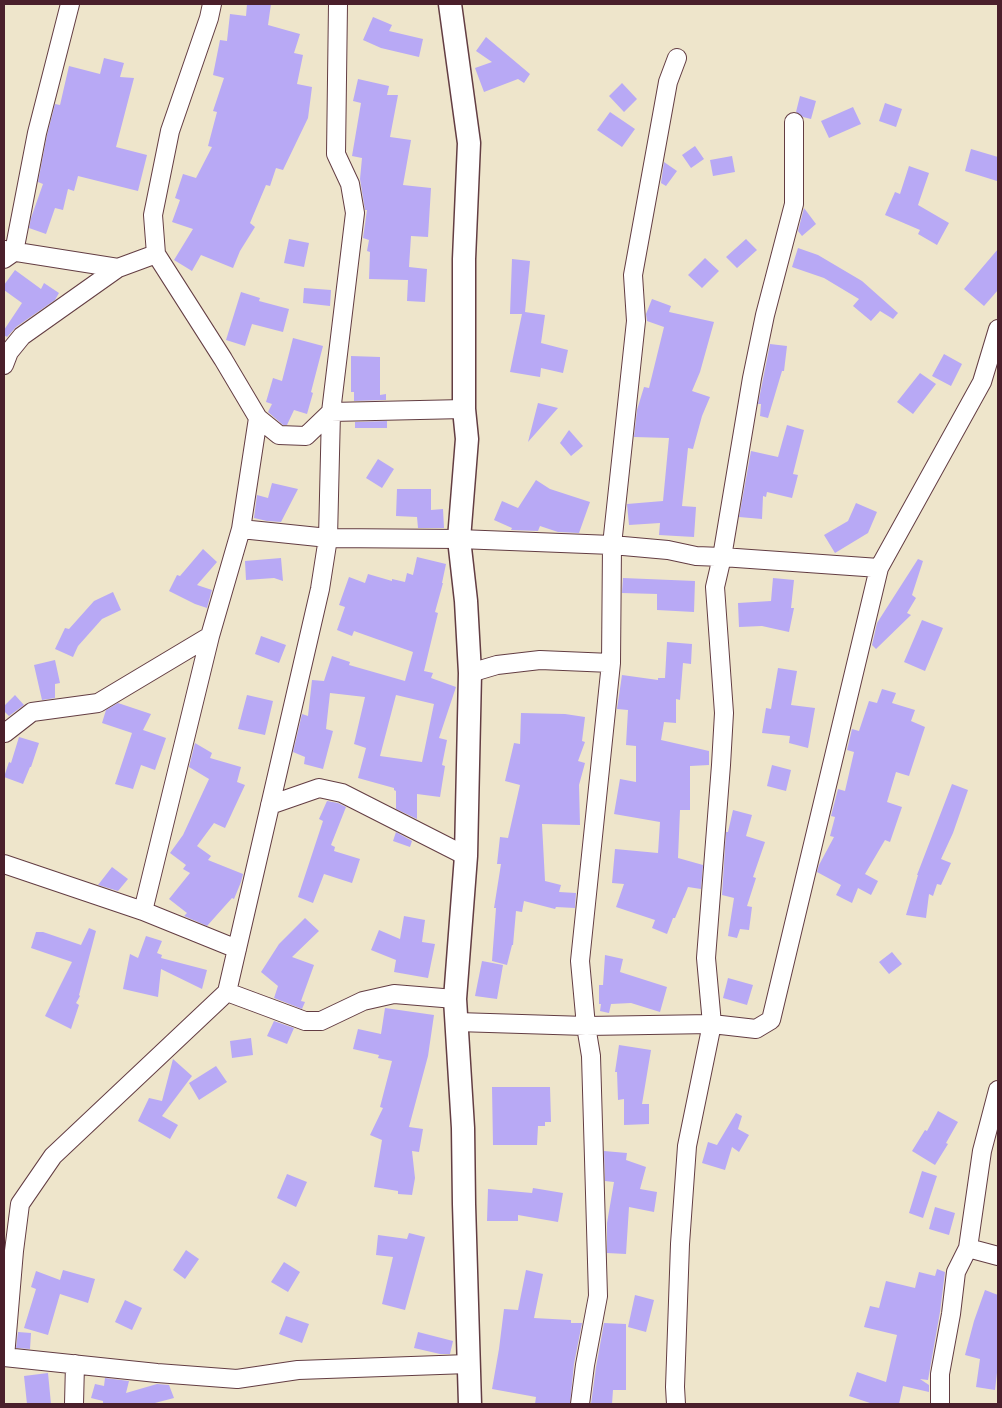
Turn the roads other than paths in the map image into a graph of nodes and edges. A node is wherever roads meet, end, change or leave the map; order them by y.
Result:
1 (70, 4) edge
2 (212, 4) edge
3 (338, 4) edge
4 (450, 4) edge
5 (677, 58) dead end
6 (794, 122) dead end
7 (7, 254) edge
8 (156, 254) junction
9 (118, 268) junction
10 (998, 329) edge
11 (4, 365) edge
12 (464, 409) junction
13 (331, 412) junction
14 (258, 418) junction
15 (240, 528) junction
16 (328, 538) junction
17 (460, 539) junction
18 (612, 545) junction
19 (722, 557) junction
20 (880, 568) junction
21 (210, 636) junction
22 (610, 663) junction
23 (470, 673) junction
24 (4, 733) edge
25 (270, 805) junction
26 (466, 856) junction
27 (4, 864) edge
28 (143, 911) junction
29 (237, 949) junction
30 (227, 992) junction
31 (455, 999) junction
32 (457, 1022) junction
33 (712, 1024) junction
34 (586, 1026) junction
35 (998, 1090) edge
36 (968, 1248) junction
37 (998, 1256) edge
38 (5, 1357) edge
39 (75, 1364) junction
40 (468, 1364) junction
41 (74, 1404) edge
42 (470, 1404) edge
43 (580, 1404) edge
44 (676, 1404) edge
45 (940, 1404) edge

1 - 7 street
2 - 8 street
3 - 13 street
4 - 12 street
5 - 18 street
6 - 19 street
7 - 9 street
8 - 9 street
8 - 14 street
9 - 11 street
10 - 20 street
12 - 13 street
12 - 17 street
13 - 14 street
13 - 16 street
14 - 15 street
15 - 16 street
15 - 21 street
16 - 17 street
16 - 25 street
17 - 18 street
17 - 23 street
18 - 19 street
18 - 22 street
19 - 20 street
19 - 33 street
20 - 33 street
21 - 24 street
21 - 28 street
22 - 23 street
22 - 34 street
23 - 26 street
25 - 26 street
25 - 29 street
26 - 31 street
27 - 28 street
28 - 29 street
29 - 30 street
30 - 31 street
30 - 38 street
31 - 32 street
32 - 34 street
32 - 40 street
33 - 34 street
33 - 44 street
34 - 43 street
35 - 36 street
36 - 37 street
36 - 45 street
38 - 39 street
39 - 40 street
39 - 41 street
40 - 42 street

